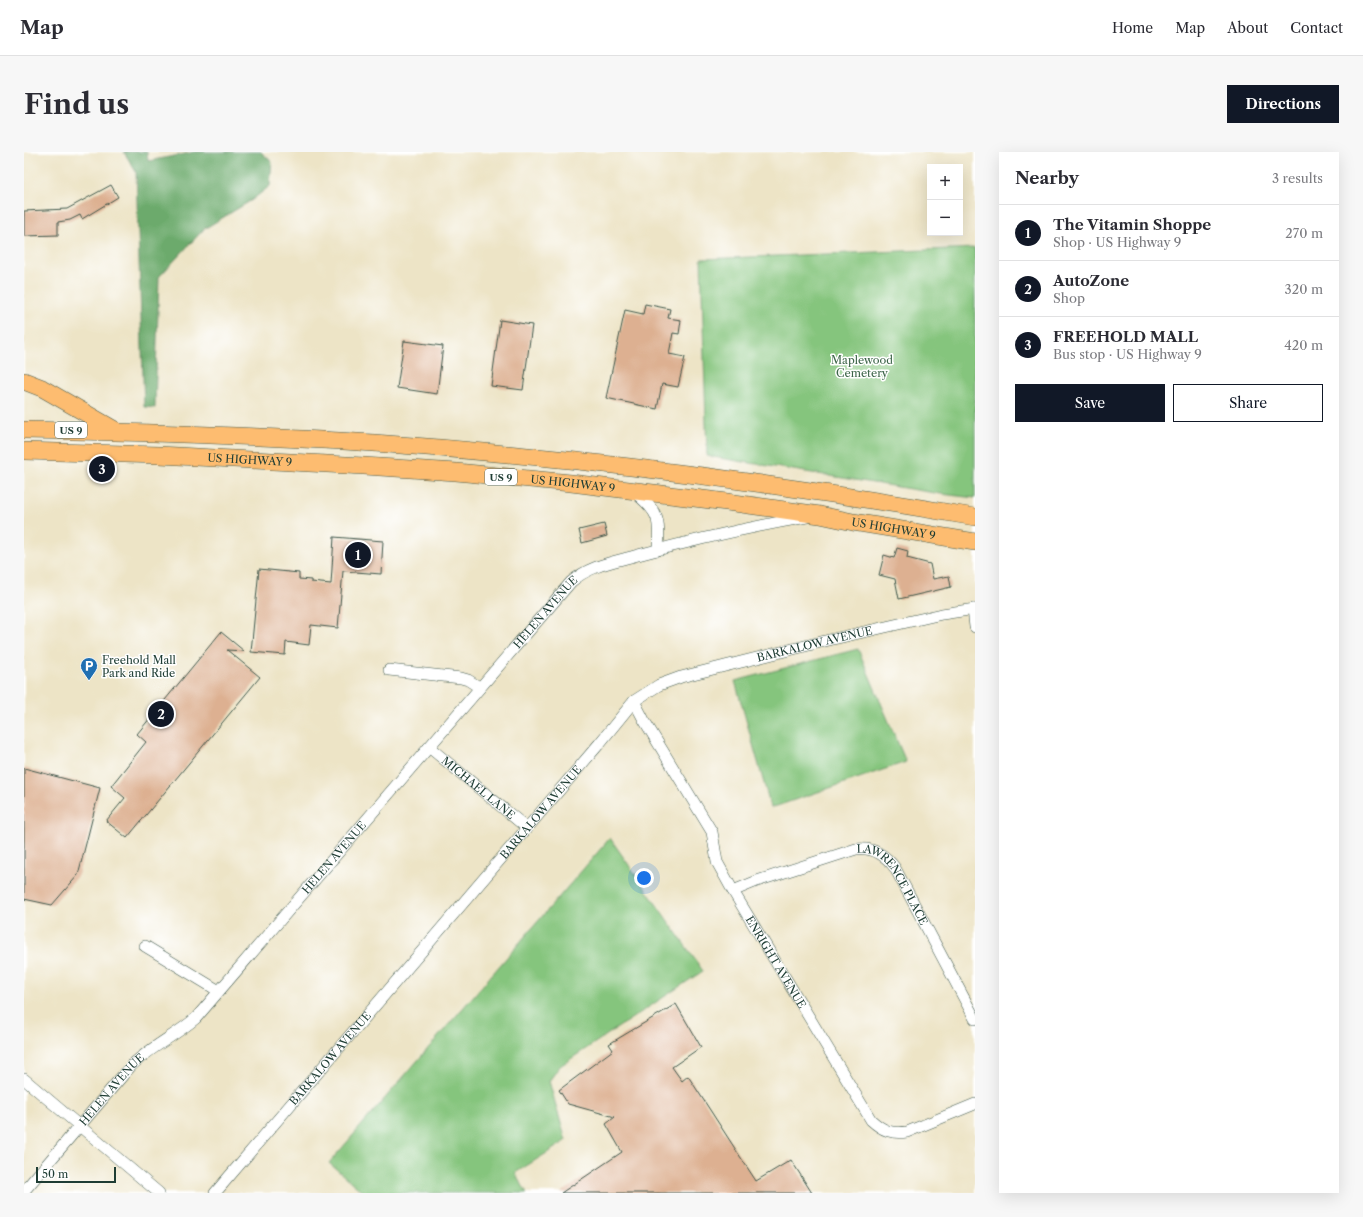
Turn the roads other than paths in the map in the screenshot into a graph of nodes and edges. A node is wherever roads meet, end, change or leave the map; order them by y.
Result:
1 (24, 381) edge
2 (24, 430) edge
3 (118, 431) junction
4 (24, 451) edge
5 (633, 491) junction
6 (975, 508) edge
7 (932, 510) junction
8 (820, 515) junction
9 (975, 518) edge
10 (975, 542) edge
11 (658, 550) junction
12 (974, 609) edge
13 (975, 627) edge
14 (389, 670) dead end
15 (479, 687) junction
16 (634, 701) junction
17 (429, 747) junction
18 (527, 828) junction
19 (733, 891) junction
20 (145, 946) dead end
21 (219, 991) junction
22 (975, 1018) edge
23 (24, 1078) edge
24 (975, 1104) edge
25 (80, 1126) junction
26 (24, 1191) edge
27 (159, 1193) edge
28 (215, 1193) edge

1 - 3 highway
2 - 3 highway, US HIGHWAY 9 / US 9
3 - 7 highway, US HIGHWAY 9 / US 9
4 - 5 highway, US HIGHWAY 9 / US 9
5 - 8 highway, US HIGHWAY 9 / US 9
5 - 11 street
6 - 7 highway
7 - 9 highway, US HIGHWAY 9 / US 9
8 - 10 highway, US HIGHWAY 9 / US 9
8 - 11 street, HELEN AVENUE
11 - 15 street, HELEN AVENUE
12 - 13 street
12 - 16 street, BARKALOW AVENUE
14 - 15 street
15 - 17 street, HELEN AVENUE
16 - 18 street, BARKALOW AVENUE
16 - 19 street, ENRIGHT AVENUE
17 - 18 street, MICHAEL LANE
17 - 21 street, HELEN AVENUE
18 - 28 street, BARKALOW AVENUE
19 - 22 street, LAWRENCE PLACE
19 - 24 street, ENRIGHT AVENUE
20 - 21 street
21 - 25 street, HELEN AVENUE
23 - 25 street
25 - 26 street, HELEN AVENUE
25 - 27 street

